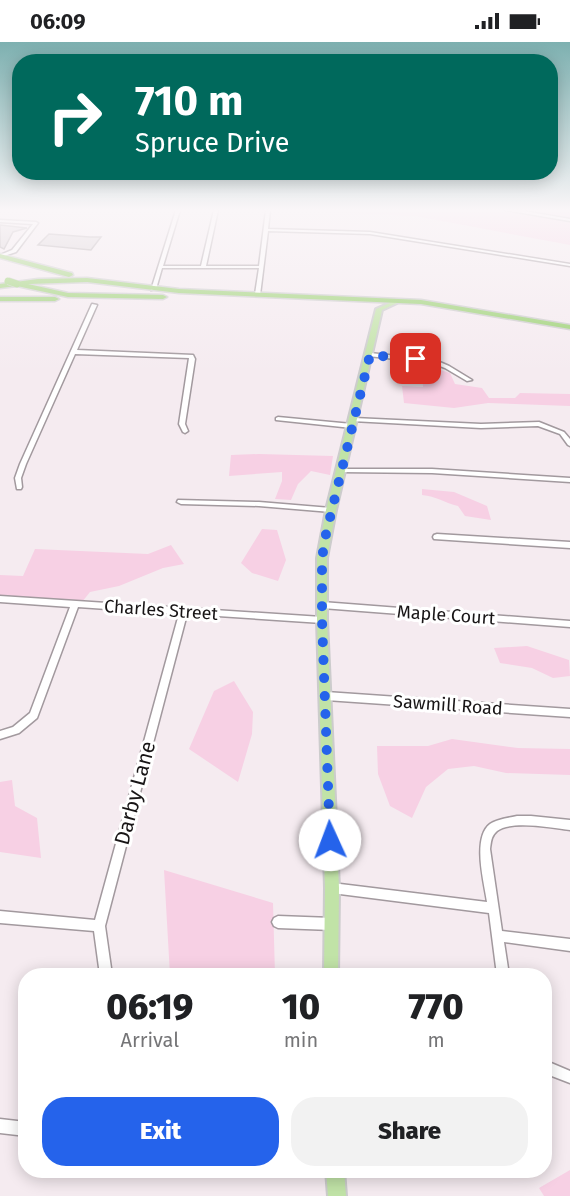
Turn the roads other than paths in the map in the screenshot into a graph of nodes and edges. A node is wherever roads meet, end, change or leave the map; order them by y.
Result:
1 (25, 264) edge
2 (162, 264) edge
3 (204, 264) edge
4 (262, 264) edge
5 (161, 267) junction
6 (261, 267) junction
7 (203, 268) junction
8 (0, 277) edge
9 (87, 280) junction
10 (0, 285) edge
11 (153, 290) junction
12 (258, 294) junction
13 (158, 297) junction
14 (0, 299) edge
15 (108, 299) junction
16 (86, 300) junction
17 (371, 301) junction
18 (393, 303) junction
19 (94, 305) junction
20 (379, 309) junction
21 (570, 329) edge
22 (74, 352) junction
23 (370, 355) junction
24 (469, 380) dead end
25 (278, 420) dead end
26 (353, 423) junction
27 (185, 431) dead end
28 (570, 444) edge
29 (342, 471) junction
30 (569, 482) edge
31 (19, 487) dead end
32 (181, 502) dead end
33 (331, 510) junction
34 (436, 537) dead end
35 (570, 545) edge
36 (0, 599) edge
37 (75, 605) junction
38 (322, 605) junction
39 (184, 612) junction
40 (322, 620) junction
41 (570, 624) edge
42 (326, 696) junction
43 (570, 713) edge
44 (0, 735) edge
45 (570, 825) edge
46 (332, 888) junction
47 (494, 908) junction
48 (0, 916) edge
49 (278, 922) dead end
50 (332, 924) junction
51 (99, 926) junction
52 (498, 936) junction
53 (570, 945) edge
54 (105, 968) edge
55 (331, 968) edge
56 (502, 968) edge
57 (552, 1069) edge
58 (570, 1077) edge
59 (0, 1126) edge
60 (18, 1128) edge
61 (335, 1178) edge
62 (337, 1196) edge

1 - 9 highway
2 - 5 street
3 - 7 street
4 - 6 street
5 - 7 street
5 - 11 street
6 - 7 street
6 - 12 street
8 - 13 highway, bridge
9 - 10 highway
9 - 11 highway
11 - 12 highway
12 - 21 highway
13 - 15 highway
13 - 17 highway
14 - 16 highway
15 - 16 highway
15 - 19 highway
16 - 19 highway
17 - 18 highway
17 - 20 main road
18 - 20 main road
18 - 21 highway
19 - 22 street
20 - 23 main road
22 - 27 street
22 - 31 street
23 - 24 street
23 - 26 main road
25 - 26 street
26 - 28 street
26 - 29 main road
29 - 30 street
29 - 33 main road
32 - 33 street
33 - 38 main road
34 - 35 street
36 - 37 street, Charles Street
37 - 39 street, Charles Street
37 - 44 street
38 - 40 main road
38 - 41 street, Maple Court
39 - 40 street, Charles Street
39 - 51 street, Darby Lane
40 - 42 main road
42 - 43 street, Sawmill Road
42 - 46 main road
45 - 47 street
46 - 47 street
46 - 50 main road
47 - 52 street
48 - 51 street
49 - 50 street
50 - 55 main road
51 - 54 street, Darby Lane
52 - 53 street
52 - 56 street
57 - 58 street
59 - 60 street
61 - 62 main road

